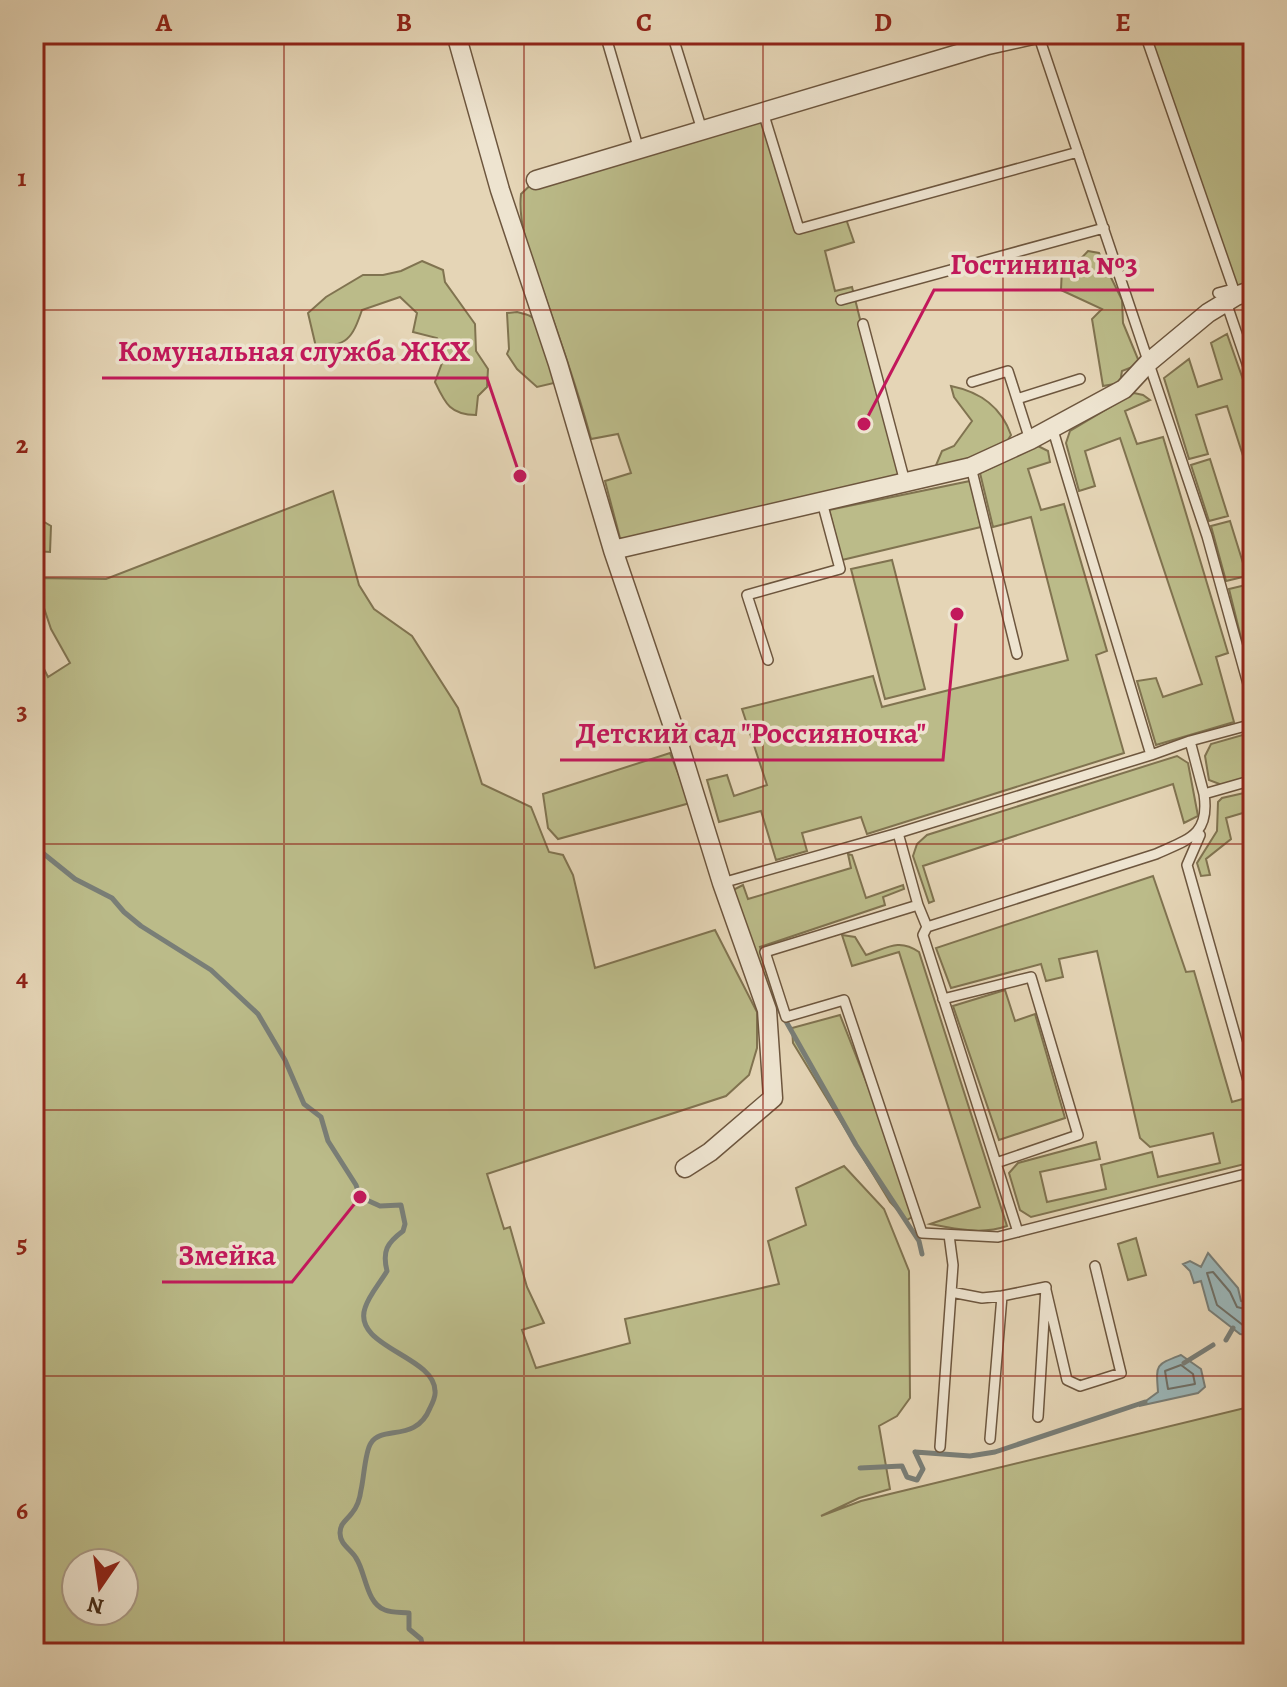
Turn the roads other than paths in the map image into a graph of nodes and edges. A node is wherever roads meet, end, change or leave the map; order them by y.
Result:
1 (456, 34) edge
2 (605, 34) edge
3 (672, 34) edge
4 (1038, 34) edge
5 (1145, 34) edge
6 (763, 112) junction
7 (702, 130) junction
8 (639, 150) junction
9 (1078, 152) junction
10 (536, 180) dead end
11 (1104, 228) junction
12 (1233, 294) edge
13 (841, 300) dead end
14 (863, 324) dead end
15 (1149, 362) junction
16 (1080, 379) dead end
17 (1253, 381) edge
18 (972, 382) dead end
19 (1017, 399) junction
20 (1052, 427) junction
21 (1030, 440) junction
22 (971, 467) junction
23 (905, 482) junction
24 (822, 502) junction
25 (613, 550) junction
26 (1017, 654) dead end
27 (768, 660) dead end
28 (1253, 702) edge
29 (1253, 724) edge
30 (1190, 741) junction
31 (1151, 755) junction
32 (1253, 780) edge
33 (1204, 794) junction
34 (1205, 821) junction
35 (898, 833) junction
36 (722, 883) junction
37 (918, 905) junction
38 (927, 927) junction
39 (943, 999) junction
40 (1253, 1098) edge
41 (996, 1163) junction
42 (685, 1168) dead end
43 (1253, 1172) edge
44 (1018, 1232) junction
45 (949, 1235) junction
46 (1095, 1266) dead end
47 (1046, 1290) junction
48 (951, 1292) junction
49 (1002, 1296) junction
50 (1038, 1417) dead end
51 (990, 1439) dead end
52 (940, 1447) dead end

1 - 25 street
2 - 8 lane
3 - 7 lane
4 - 6 street
4 - 9 lane
5 - 12 lane
6 - 7 street
6 - 9 lane
7 - 8 street
8 - 10 street
9 - 11 lane
11 - 13 lane
11 - 15 lane
12 - 15 street
12 - 17 lane
14 - 23 lane
15 - 20 street
15 - 28 lane
16 - 19 lane
18 - 19 lane
19 - 21 lane
20 - 21 street
20 - 31 lane
21 - 22 street
22 - 23 street
22 - 26 lane
23 - 24 street
24 - 25 street
24 - 27 lane
25 - 36 street
29 - 30 lane
30 - 31 lane
30 - 33 lane
31 - 35 lane
32 - 33 lane
33 - 34 lane
34 - 38 lane
34 - 40 lane
35 - 36 lane
35 - 37 lane
36 - 42 street
37 - 38 lane
37 - 45 lane
38 - 39 lane
39 - 41 lane
39 - 41 lane
41 - 44 lane
43 - 44 lane
44 - 45 lane
45 - 48 lane
46 - 47 lane
47 - 49 lane
47 - 50 lane
48 - 49 lane
48 - 52 lane
49 - 51 lane

